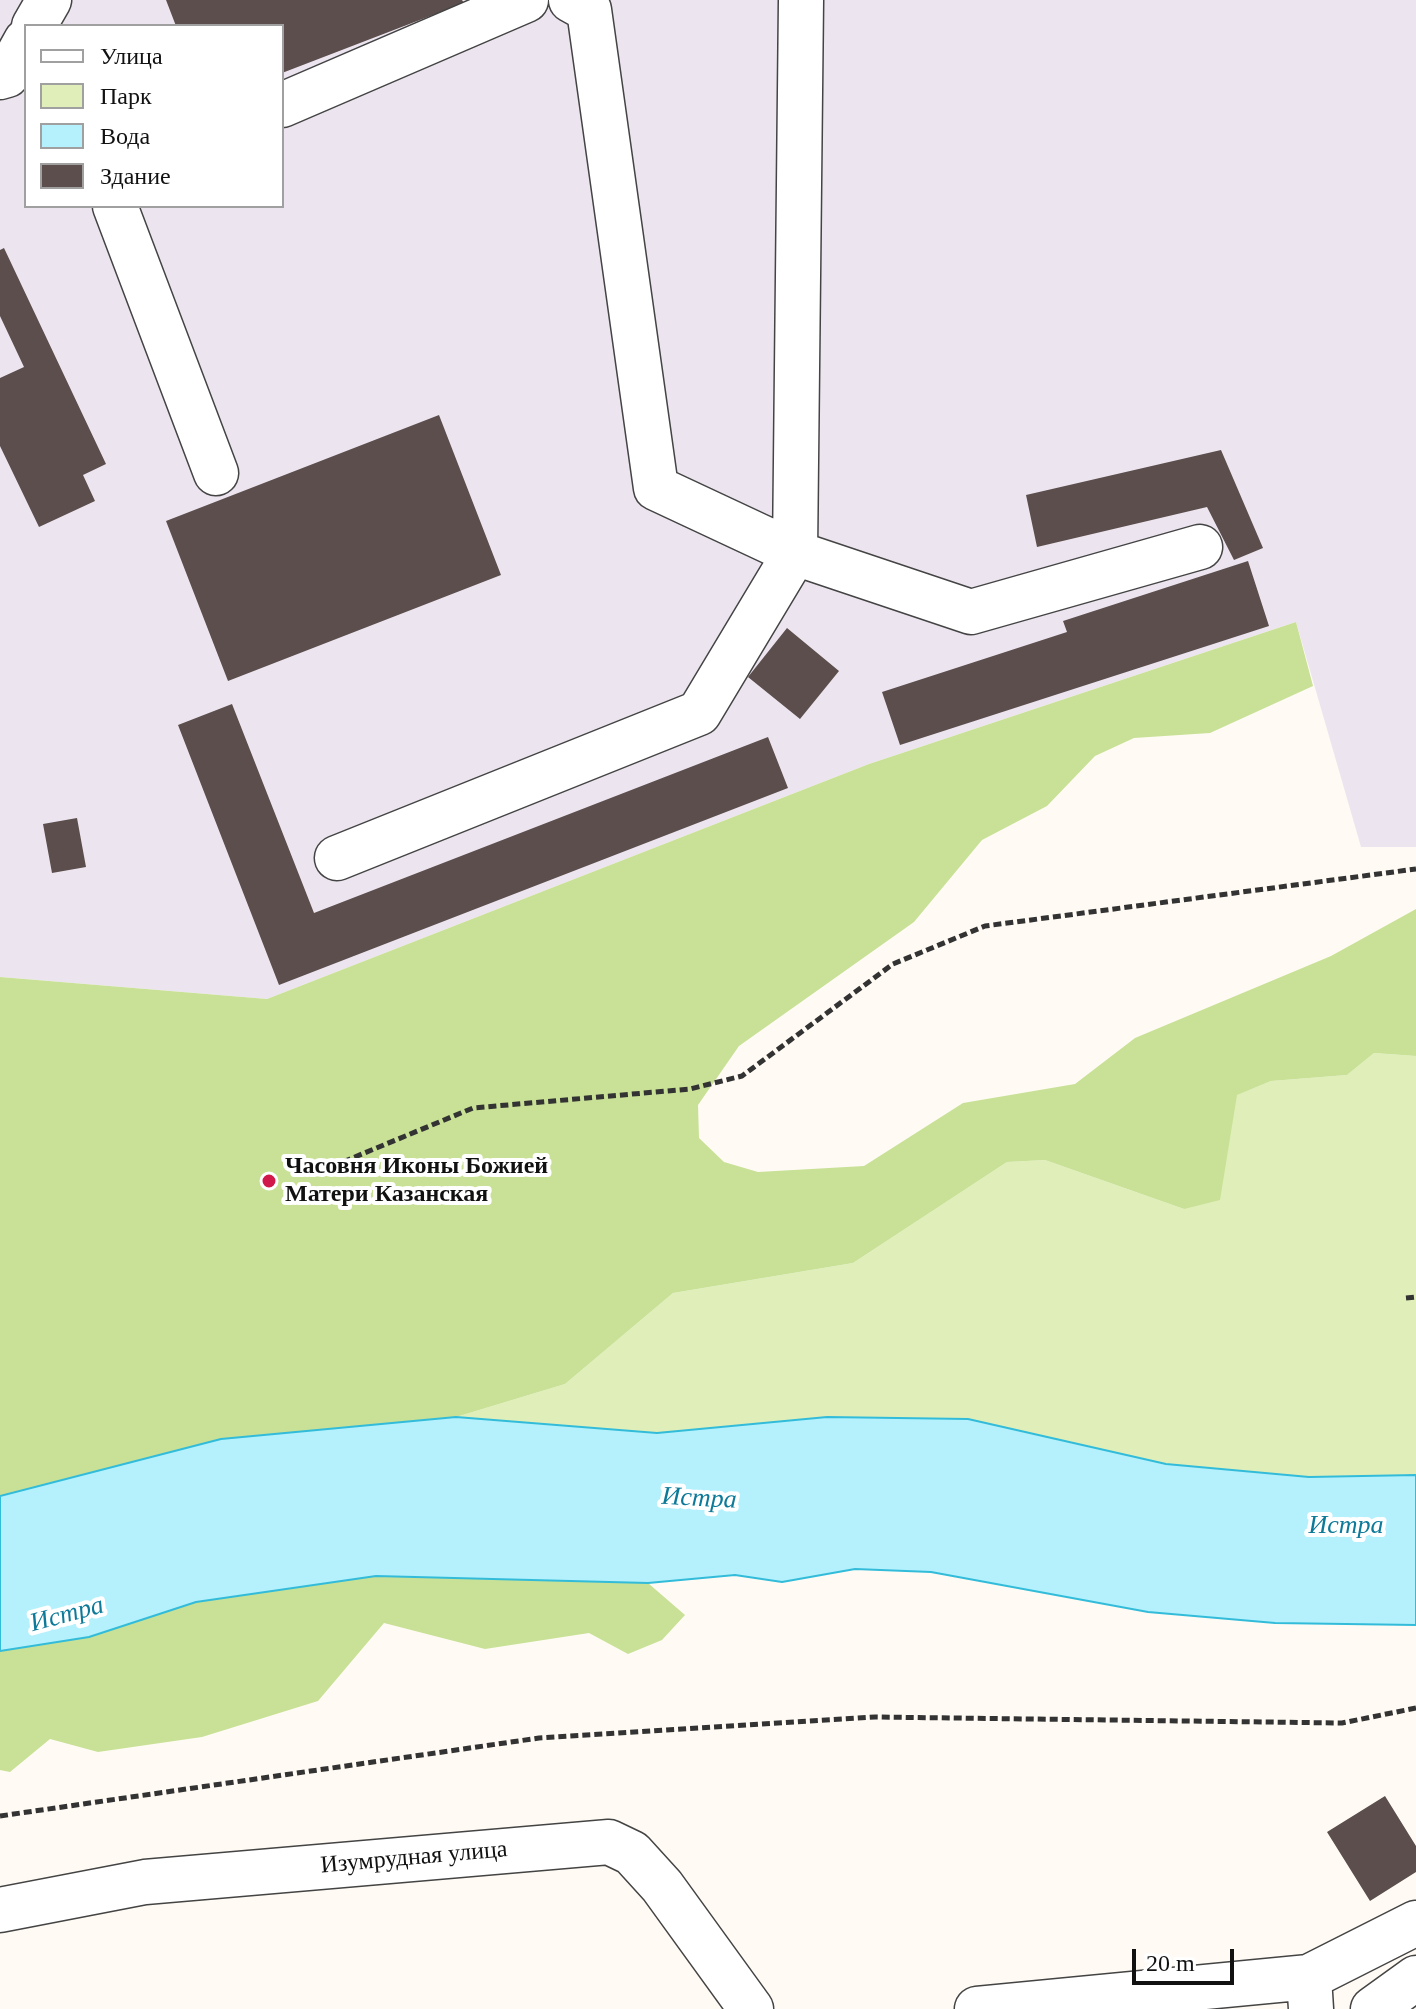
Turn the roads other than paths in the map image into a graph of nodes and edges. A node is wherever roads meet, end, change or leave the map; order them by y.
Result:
1 (49, 0) edge
2 (526, 0) edge
3 (571, 0) edge
4 (801, 0) edge
5 (35, 24) edge
6 (24, 45) edge
7 (0, 77) edge
8 (284, 104) edge
9 (116, 208) edge
10 (216, 473) dead end
11 (1200, 547) dead end
12 (795, 553) junction
13 (337, 858) dead end
14 (0, 1910) edge
15 (1416, 1923) edge
16 (1416, 1978) edge
17 (1310, 1993) edge
18 (751, 2009) edge
19 (977, 2009) edge
20 (1373, 2009) edge

1 - 5 street
2 - 8 street
3 - 12 street
4 - 12 street
6 - 7 street
9 - 10 street
11 - 12 street
12 - 13 street
14 - 18 street, Изумрудная улица
15 - 17 street
16 - 20 street
17 - 19 street

